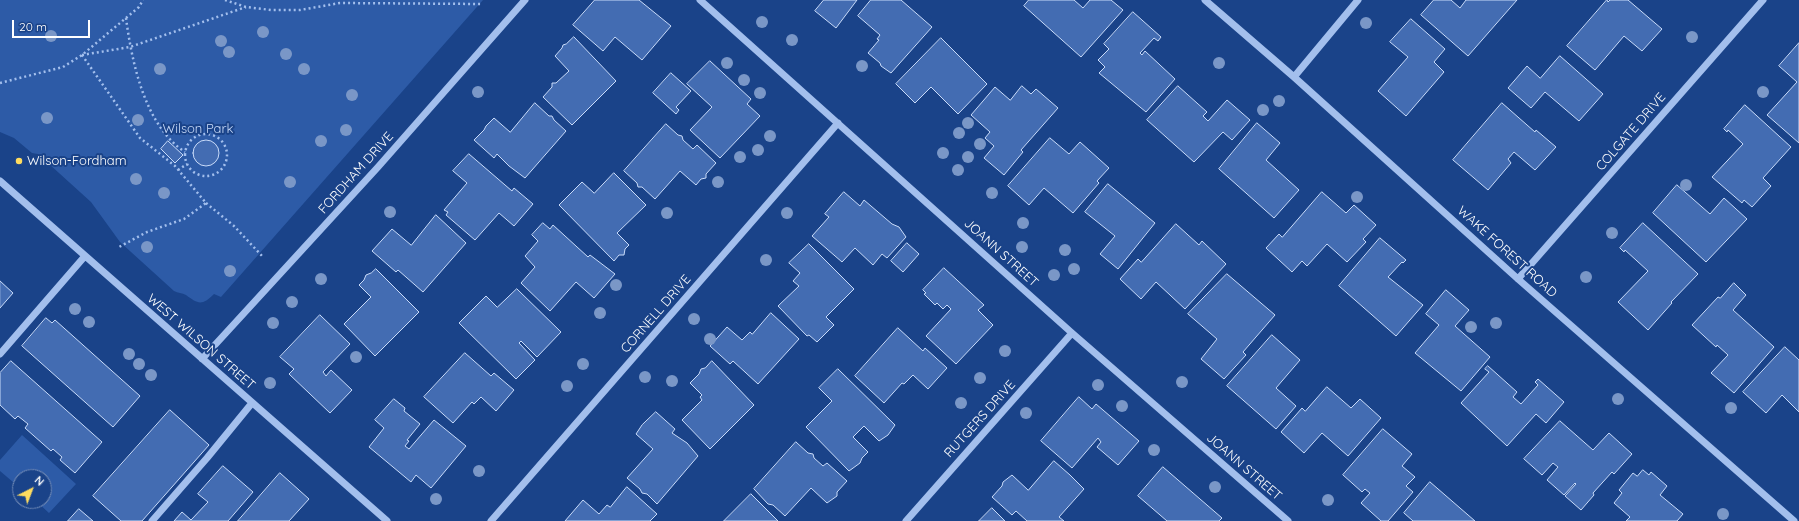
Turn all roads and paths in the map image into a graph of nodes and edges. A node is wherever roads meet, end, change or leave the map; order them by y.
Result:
1 (142, 0) edge
2 (226, 0) edge
3 (525, 0) edge
4 (700, 0) edge
5 (1205, 0) edge
6 (1358, 0) edge
7 (1763, 0) edge
8 (482, 4) dead end
9 (246, 7) junction
10 (126, 18) junction
11 (130, 48) junction
12 (82, 55) junction
13 (1294, 77) junction
14 (0, 83) edge
15 (838, 123) junction
16 (185, 152) junction
17 (187, 164) junction
18 (178, 170) junction
19 (0, 181) edge
20 (206, 203) junction
21 (119, 247) dead end
22 (85, 256) junction
23 (264, 257) dead end
24 (1518, 279) junction
25 (1072, 333) junction
26 (0, 354) edge
27 (202, 359) junction
28 (252, 403) junction
29 (152, 521) edge
30 (387, 521) edge
31 (491, 521) edge
32 (906, 521) edge
33 (1288, 521) edge
34 (1794, 521) edge

1 - 10 path
2 - 9 path
3 - 27 street, FORDHAM DRIVE
4 - 15 street, JOANN STREET
5 - 13 street, WAKE FOREST ROAD
6 - 13 street
7 - 24 street, COLGATE DRIVE
8 - 9 path
9 - 11 path
10 - 11 path
10 - 12 path
11 - 12 path
11 - 16 path
12 - 14 path
12 - 18 path
13 - 24 street, WAKE FOREST ROAD
15 - 25 street, JOANN STREET
15 - 31 street, CORNELL DRIVE
16 - 17 path
16 - 17 path
17 - 18 path
18 - 20 path
19 - 22 street, WEST WILSON STREET
20 - 21 path
20 - 23 path
22 - 26 street
22 - 27 street, WEST WILSON STREET
24 - 34 street, WAKE FOREST ROAD
25 - 32 street, RUTGERS DRIVE
25 - 33 street, JOANN STREET
27 - 28 street, WEST WILSON STREET
28 - 29 street
28 - 30 street, WEST WILSON STREET

